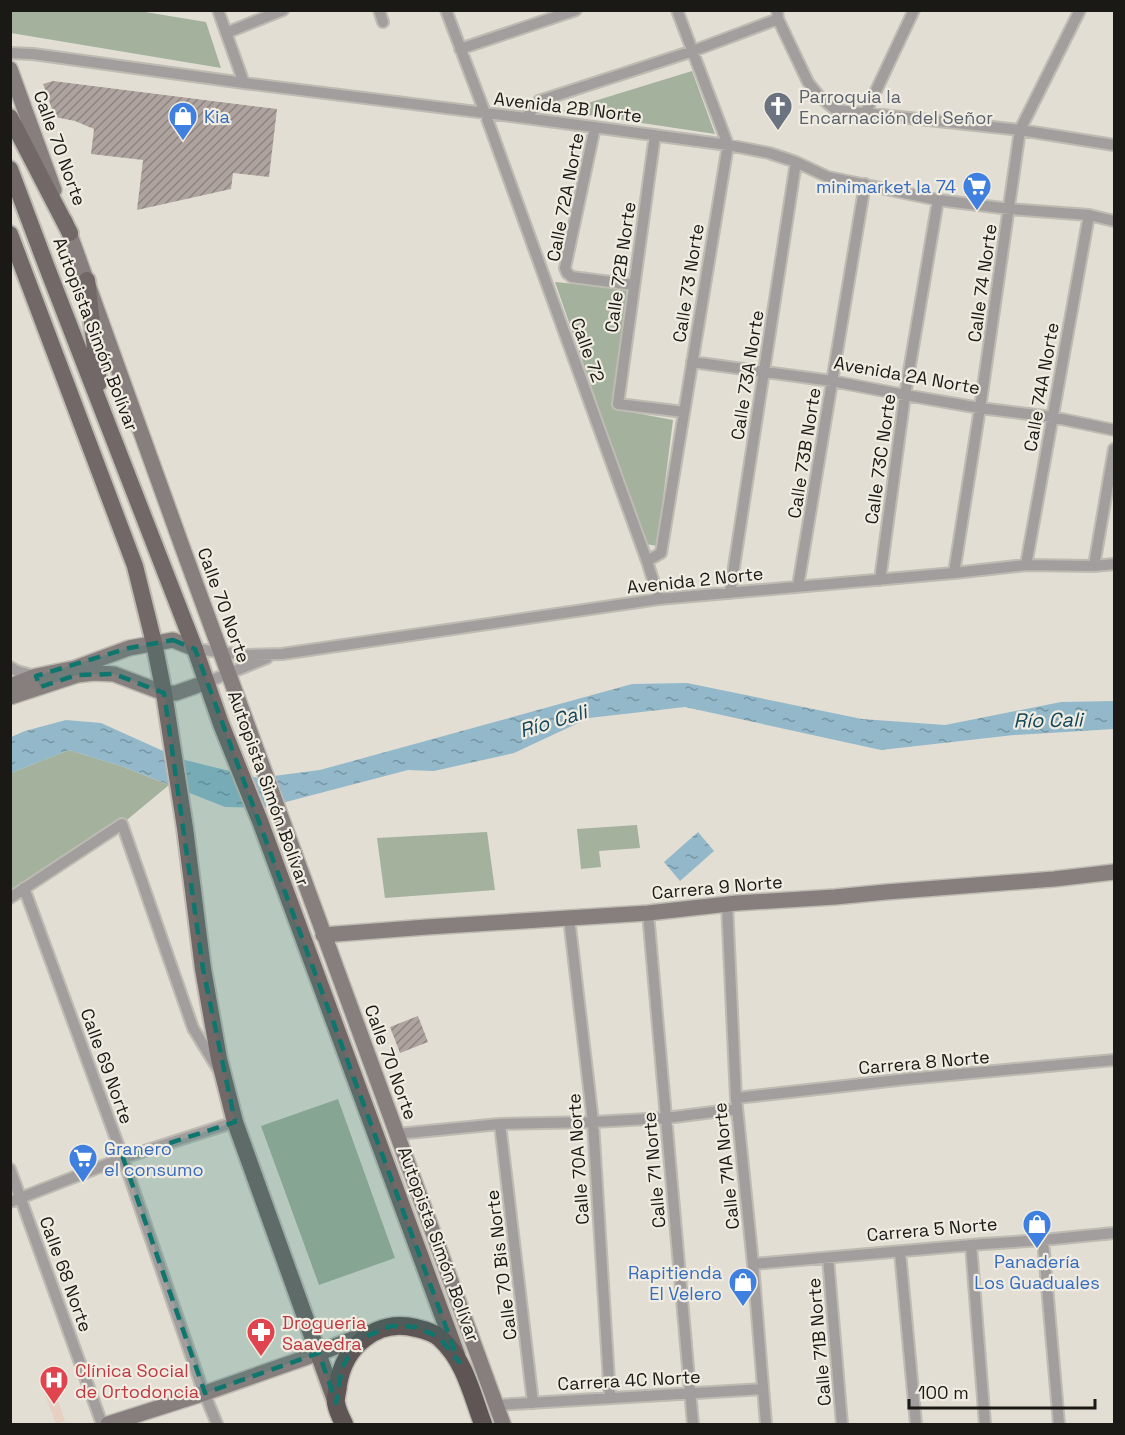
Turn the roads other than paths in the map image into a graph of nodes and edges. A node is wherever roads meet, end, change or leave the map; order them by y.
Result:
1 (218, 10) edge
2 (283, 10) edge
3 (379, 10) edge
4 (446, 10) edge
5 (576, 10) edge
6 (677, 10) edge
7 (914, 10) edge
8 (1080, 10) edge
9 (778, 15) edge
10 (384, 22) dead end
11 (226, 33) junction
12 (460, 49) junction
13 (693, 51) junction
14 (10, 53) edge
15 (10, 69) edge
16 (244, 83) junction
17 (866, 112) junction
18 (484, 113) junction
19 (10, 117) edge
20 (526, 118) junction
21 (595, 127) junction
22 (1020, 130) junction
23 (655, 135) junction
24 (728, 145) junction
25 (1114, 145) edge
26 (796, 162) junction
27 (10, 169) edge
28 (865, 184) junction
29 (938, 200) junction
30 (1010, 209) junction
31 (1089, 215) junction
32 (1114, 221) edge
33 (70, 232) junction
34 (10, 234) edge
35 (87, 280) junction
36 (634, 285) junction
37 (692, 362) junction
38 (764, 371) junction
39 (832, 381) junction
40 (905, 395) junction
41 (102, 408) junction
42 (980, 408) junction
43 (684, 412) junction
44 (1052, 417) junction
45 (1114, 430) edge
46 (1114, 448) edge
47 (647, 561) junction
48 (1114, 564) edge
49 (1026, 565) junction
50 (1094, 566) junction
51 (954, 573) junction
52 (880, 580) junction
53 (798, 586) junction
54 (730, 593) junction
55 (659, 599) junction
56 (154, 643) junction
57 (195, 649) junction
58 (220, 651) junction
59 (282, 654) junction
60 (10, 667) edge
61 (228, 673) junction
62 (38, 682) junction
63 (207, 682) junction
64 (10, 686) edge
65 (164, 693) junction
66 (10, 697) edge
67 (1114, 872) edge
68 (24, 888) junction
69 (10, 898) edge
70 (727, 904) junction
71 (648, 913) junction
72 (570, 918) junction
73 (323, 935) junction
74 (1114, 1060) edge
75 (223, 1078) junction
76 (737, 1103) junction
77 (666, 1118) junction
78 (235, 1122) junction
79 (593, 1122) junction
80 (500, 1124) junction
81 (396, 1134) junction
82 (123, 1158) junction
83 (10, 1169) edge
84 (16, 1200) edge
85 (1114, 1233) edge
86 (1043, 1240) junction
87 (971, 1245) junction
88 (900, 1252) junction
89 (828, 1258) junction
90 (753, 1264) junction
91 (376, 1330) junction
92 (319, 1353) junction
93 (459, 1362) junction
94 (763, 1389) junction
95 (205, 1393) junction
96 (690, 1394) junction
97 (610, 1398) junction
98 (336, 1402) junction
99 (533, 1403) junction
100 (496, 1405) junction
101 (102, 1425) edge
102 (108, 1425) edge
103 (217, 1425) edge
104 (344, 1425) edge
105 (483, 1425) edge
106 (503, 1425) edge
107 (693, 1425) edge
108 (766, 1425) edge
109 (842, 1425) edge
110 (916, 1425) edge
111 (985, 1425) edge
112 (1059, 1425) edge

1 - 11 street
2 - 11 street
3 - 10 street
4 - 12 street, Calle 72
5 - 12 street
6 - 13 street, Calle 73 Norte
7 - 17 street
8 - 22 street, Calle 74 Norte
9 - 13 street
9 - 17 street
11 - 16 street
12 - 18 street, Calle 72
13 - 20 street
13 - 24 street, Calle 73 Norte
14 - 16 street, Avenida 2B Norte
15 - 33 street, Calle 70 Norte
16 - 18 street, Avenida 2B Norte
17 - 22 street
18 - 20 street, Avenida 2B Norte
18 - 47 street, Calle 72
19 - 33 main road
20 - 21 street, Avenida 2B Norte
21 - 23 street, Avenida 2B Norte
21 - 36 street, Calle 72A Norte
22 - 25 street
22 - 30 street, Calle 74 Norte
23 - 24 street, Avenida 2B Norte
23 - 36 street, Calle 72B Norte
24 - 26 street, Avenida 2B Norte
24 - 37 street, Calle 73 Norte
26 - 28 street, Avenida 2B Norte
26 - 38 street, Calle 73A Norte
27 - 41 main road, Autopista Simón Bolívar
28 - 29 street, Avenida 2B Norte
28 - 39 street, Calle 73B Norte
29 - 30 street, Avenida 2B Norte
29 - 40 street, Calle 73C Norte
30 - 31 street, Avenida 2B Norte
30 - 42 street, Calle 74 Norte
31 - 32 street, Avenida 2B Norte
31 - 44 street, Calle 74A Norte
33 - 35 street, Calle 70 Norte
34 - 56 main road
35 - 41 main road
35 - 58 street, Calle 70 Norte
36 - 43 street, Calle 72B Norte
37 - 38 street, Avenida 2A Norte
37 - 43 street, Calle 73 Norte
38 - 39 street, Avenida 2A Norte
38 - 54 street, Calle 73A Norte
39 - 40 street, Avenida 2A Norte
39 - 53 street, Calle 73B Norte
40 - 42 street, Avenida 2A Norte
40 - 52 street, Calle 73C Norte
41 - 57 main road, Autopista Simón Bolívar
42 - 44 street, Avenida 2A Norte
42 - 51 street, Calle 74 Norte
43 - 47 street, Calle 73 Norte
44 - 45 street, Avenida 2A Norte
44 - 49 street, Calle 74A Norte
46 - 50 street
47 - 55 street, Calle 72
48 - 50 street, Avenida 2 Norte
49 - 50 street, Avenida 2 Norte
49 - 51 street, Avenida 2 Norte
51 - 52 street, Avenida 2 Norte
52 - 53 street, Avenida 2 Norte
53 - 54 street, Avenida 2 Norte
54 - 55 street, Avenida 2 Norte
55 - 59 street, Avenida 2 Norte
56 - 57 street
56 - 62 street
56 - 65 main road
57 - 58 street
57 - 63 main road, Autopista Simón Bolívar
58 - 59 street, Avenida 2 Norte
58 - 61 street, Calle 70 Norte
59 - 61 street, Avenida 2 Norte
60 - 62 street
61 - 63 street
61 - 73 street, Calle 70 Norte
62 - 64 street
62 - 65 street
62 - 66 street
63 - 65 street
63 - 93 main road, Autopista Simón Bolívar
65 - 75 main road
67 - 70 street, Carrera 9 Norte
68 - 69 street
68 - 75 street
68 - 82 street, Calle 69 Norte
70 - 71 street, Carrera 9 Norte
70 - 76 street, Calle 71A Norte
71 - 72 street, Carrera 9 Norte
71 - 77 street, Calle 71 Norte
72 - 73 street, Carrera 9 Norte
72 - 79 street, Calle 70A Norte
73 - 81 street, Calle 70 Norte
74 - 76 street, Carrera 8 Norte
75 - 78 main road
76 - 77 street, Carrera 8 Norte
76 - 90 street, Calle 71A Norte
77 - 79 street, Carrera 8 Norte
77 - 96 street, Calle 71 Norte
78 - 82 street
78 - 92 main road
79 - 80 street, Carrera 8 Norte
79 - 97 street, Calle 70A Norte
80 - 81 street, Carrera 8 Norte
80 - 99 street, Calle 70 Bis Norte
81 - 100 street, Calle 70 Norte
82 - 84 street
82 - 95 street, Calle 69 Norte
83 - 84 street, Calle 68 Norte
84 - 101 street, Calle 68 Norte
85 - 86 street, Carrera 5 Norte
86 - 87 street, Carrera 5 Norte
86 - 112 street
87 - 88 street, Carrera 5 Norte
87 - 111 street
88 - 89 street, Carrera 5 Norte
88 - 110 street
89 - 90 street, Carrera 5 Norte
89 - 109 street, Calle 71B Norte
90 - 94 street, Calle 71A Norte
91 - 92 main road
91 - 93 highway
91 - 98 highway
92 - 95 street
92 - 98 main road
93 - 105 highway, Autopista Simón Bolívar
94 - 96 street, Carrera 4C Norte
94 - 108 street, Calle 71A Norte
95 - 102 street
95 - 103 street, Calle 69 Norte
96 - 97 street, Carrera 4C Norte
96 - 107 street, Calle 71 Norte
97 - 99 street, Carrera 4C Norte
98 - 104 highway
99 - 100 street, Carrera 4C Norte
100 - 106 street, Calle 70 Norte

